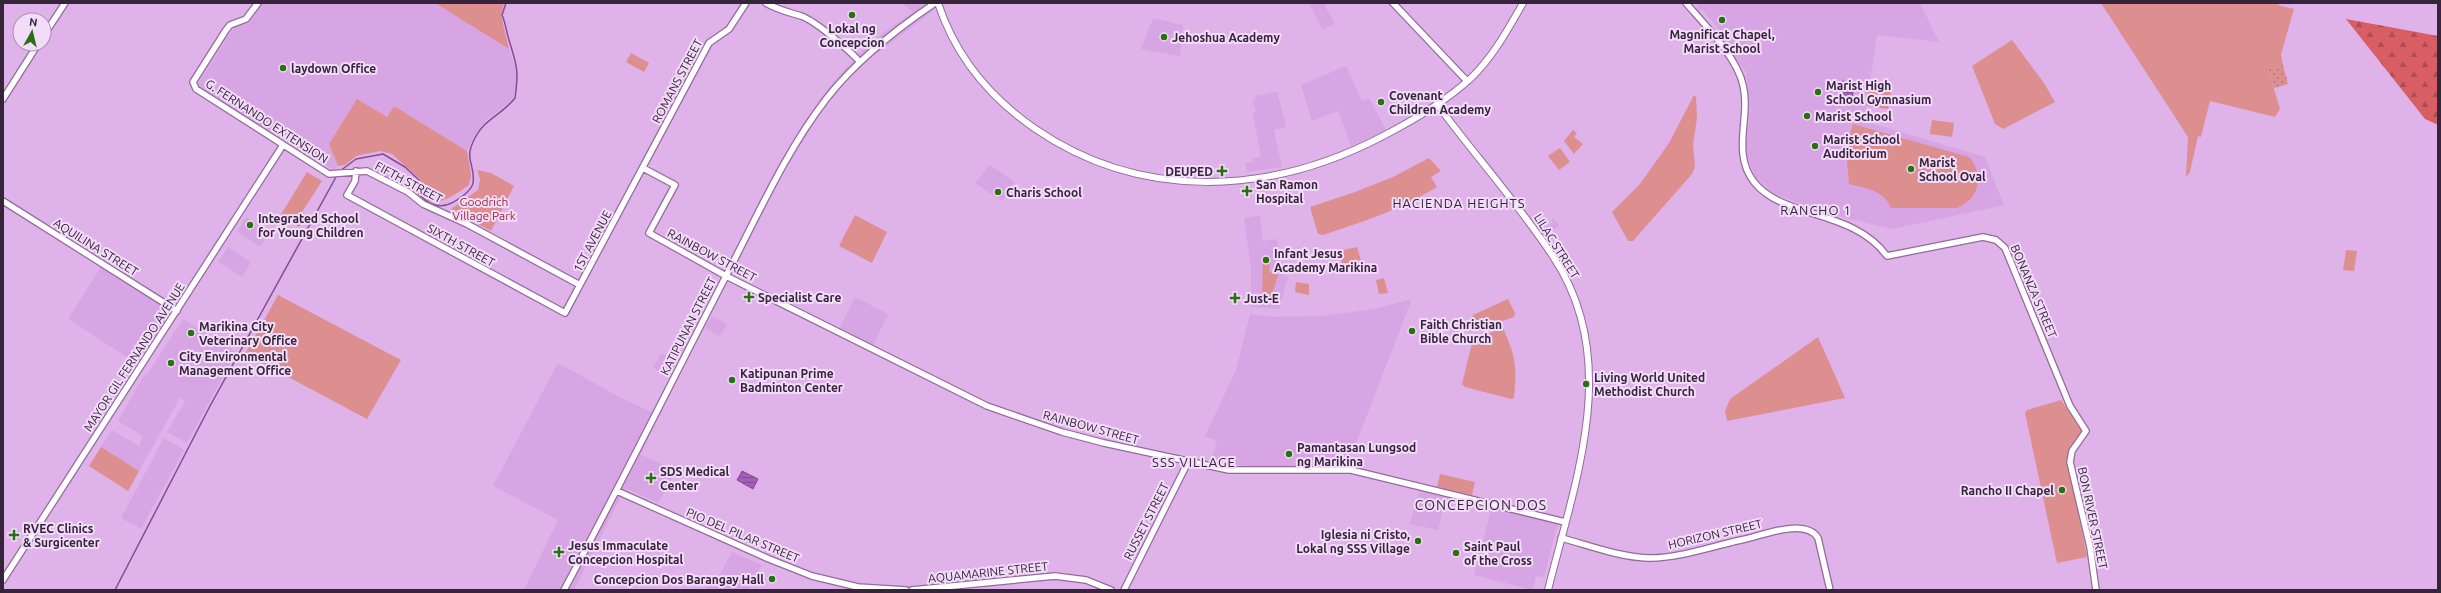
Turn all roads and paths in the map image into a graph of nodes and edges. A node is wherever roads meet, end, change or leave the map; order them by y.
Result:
1 (65, 3) edge
2 (258, 3) edge
3 (746, 3) edge
4 (766, 3) edge
5 (935, 3) edge
6 (938, 3) edge
7 (1393, 3) edge
8 (1523, 3) edge
9 (1686, 3) edge
10 (52, 23) edge
11 (33, 52) edge
12 (860, 62) junction
13 (1467, 81) junction
14 (3, 99) edge
15 (1437, 104) junction
16 (283, 145) junction
17 (643, 168) junction
18 (353, 172) junction
19 (329, 174) joint
20 (638, 178) joint
21 (3, 201) edge
22 (726, 276) junction
23 (580, 285) junction
24 (177, 311) junction
25 (565, 313) joint
26 (2086, 431) joint
27 (1188, 462) junction
28 (617, 491) junction
29 (1565, 522) junction
30 (1561, 538) junction
31 (3, 580) edge
32 (864, 589) edge
33 (564, 590) edge
34 (906, 590) edge
35 (912, 590) edge
36 (1111, 590) edge
37 (1124, 590) edge
38 (1548, 590) edge
39 (1830, 590) edge
40 (2096, 590) edge

1 - 10 street
2 - 16 street, G. FERNANDO EXTENSION
3 - 17 street, ROMANS STREET
4 - 12 street
5 - 12 street, KATIPUNAN STREET
6 - 15 main road
7 - 13 street
8 - 13 main road
9 - 26 street, BONANZA STREET
11 - 14 street
12 - 22 street, KATIPUNAN STREET
13 - 15 main road
15 - 29 main road, LILAC STREET
16 - 19 street, G. FERNANDO EXTENSION
16 - 24 street, MAYOR GIL FERNANDO AVENUE
17 - 20 street, ROMANS STREET
17 - 22 street, RAINBOW STREET
18 - 19 street, FIFTH STREET
18 - 23 street, FIFTH STREET
18 - 25 street, SIXTH STREET
20 - 23 street, 1ST AVENUE
21 - 24 street, AQUILINA STREET
22 - 27 street, RAINBOW STREET
22 - 28 street, KATIPUNAN STREET
23 - 25 street, 1ST AVENUE
24 - 31 street, MAYOR GIL FERNANDO AVENUE
26 - 40 street, BON RIVER STREET
27 - 29 street, RAINBOW STREET
27 - 37 street, RUSSET STREET
28 - 32 street, PIO DEL PILAR STREET
28 - 33 street, KATIPUNAN STREET
29 - 30 main road, LILAC STREET
30 - 38 main road, LILAC STREET
30 - 39 street, HORIZON STREET
32 - 34 street
35 - 36 street, AQUAMARINE STREET

